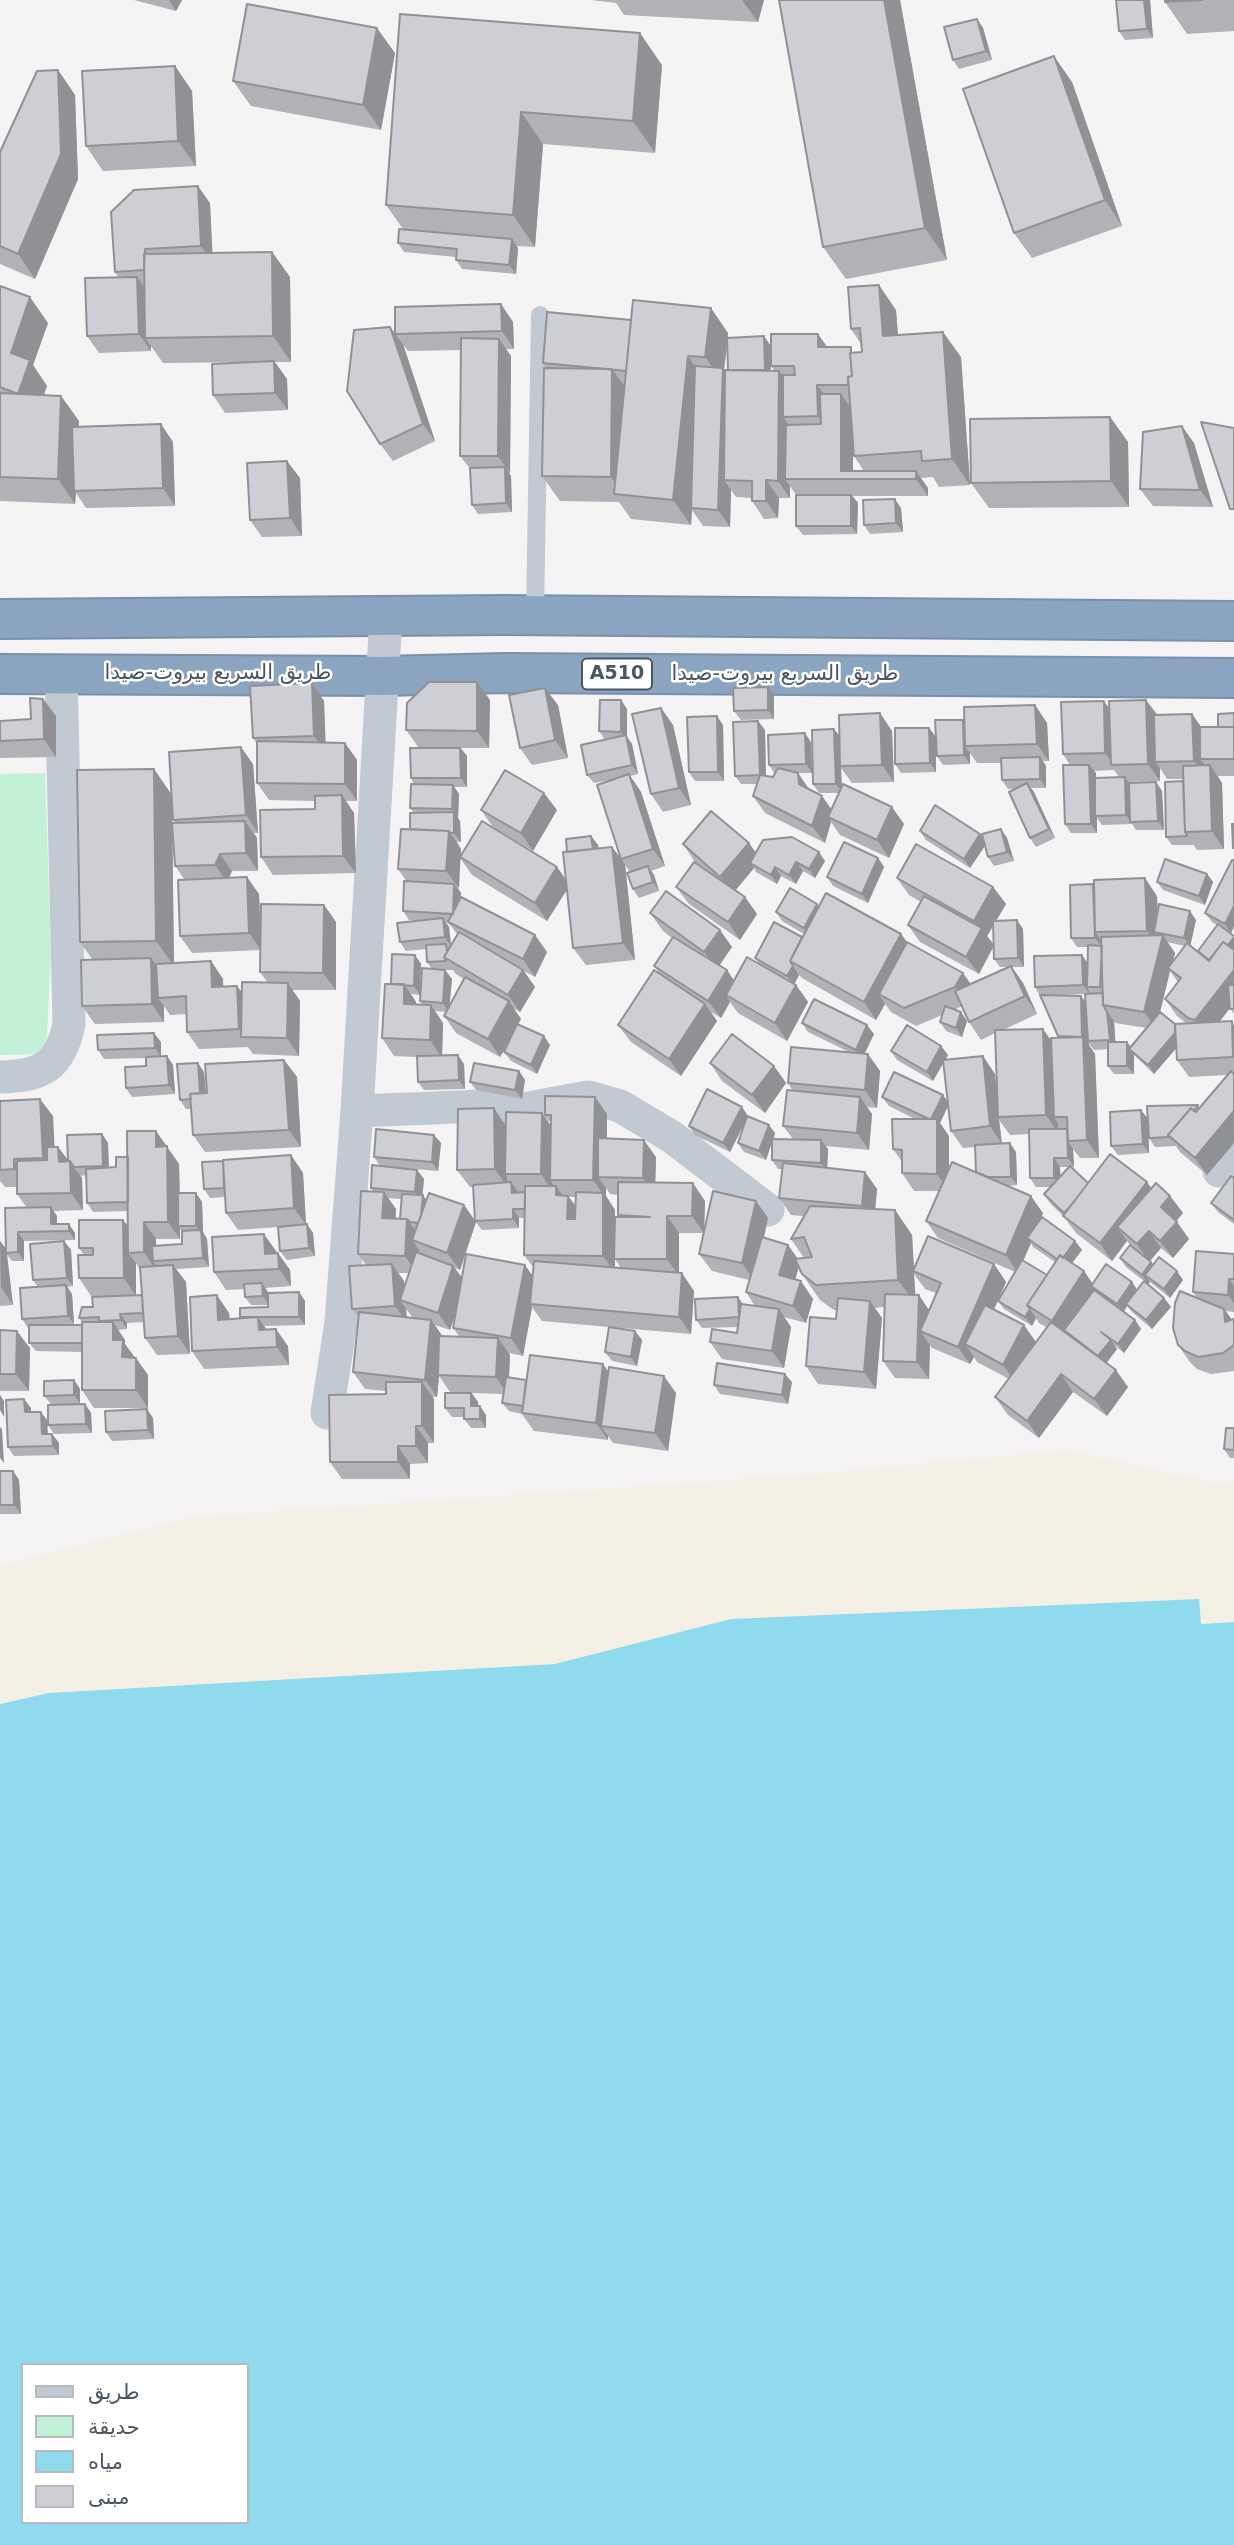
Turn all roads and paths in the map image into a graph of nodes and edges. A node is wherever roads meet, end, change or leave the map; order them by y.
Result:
1 (540, 315) dead end
2 (535, 615) junction
3 (386, 616) junction
4 (0, 619) edge
5 (1234, 621) edge
6 (61, 673) junction
7 (0, 674) edge
8 (382, 676) junction
9 (1234, 678) edge
10 (0, 1077) edge
11 (357, 1111) junction
12 (768, 1210) dead end
13 (327, 1413) edge

1 - 2 lane
2 - 3 highway
2 - 5 highway
3 - 4 highway
3 - 8 street
6 - 7 highway, طريق السريع بيروت-صيدا / A510
6 - 8 highway, طريق السريع بيروت-صيدا / A510
6 - 10 street
8 - 9 highway, طريق السريع بيروت-صيدا / A510
8 - 11 street
11 - 12 street
11 - 13 street

